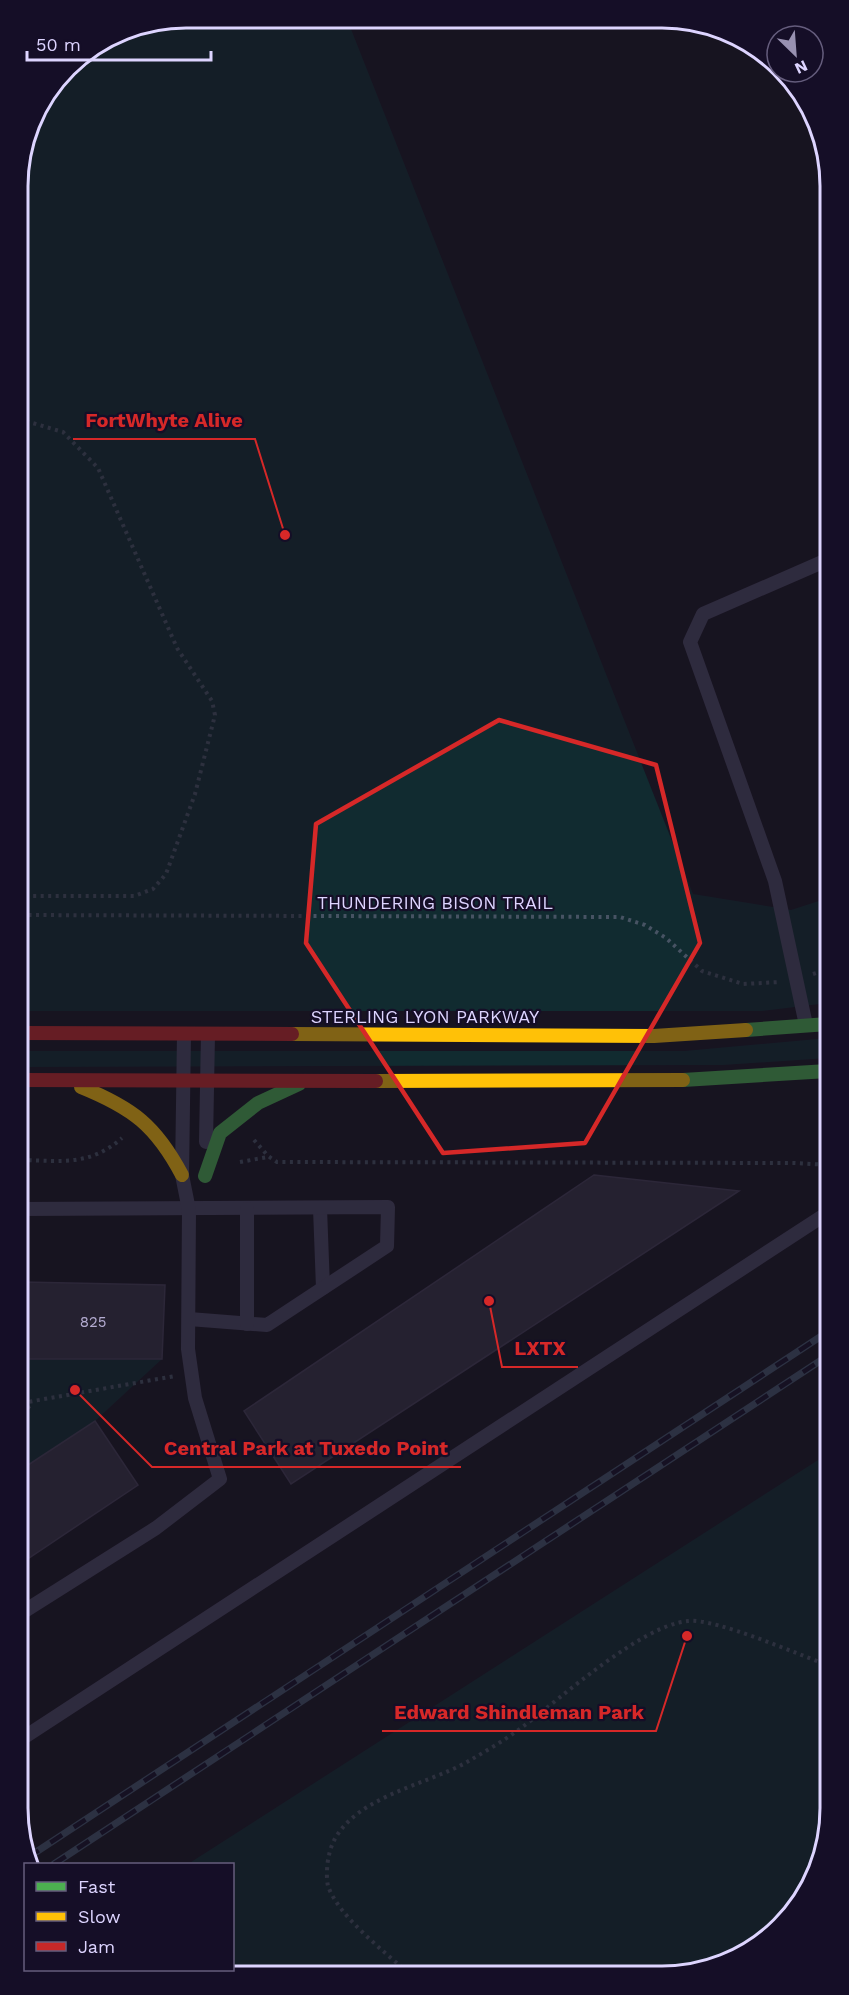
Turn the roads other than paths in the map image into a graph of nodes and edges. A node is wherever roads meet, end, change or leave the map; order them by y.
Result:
1 (820, 563) edge
2 (820, 1025) edge
3 (807, 1027) junction
4 (28, 1033) edge
5 (184, 1034) junction
6 (208, 1034) junction
7 (820, 1071) edge
8 (28, 1080) edge
9 (65, 1080) junction
10 (183, 1080) junction
11 (207, 1080) junction
12 (305, 1080) junction
13 (182, 1175) junction
14 (205, 1176) junction
15 (320, 1208) junction
16 (28, 1209) edge
17 (247, 1209) junction
18 (189, 1210) junction
19 (820, 1218) edge
20 (323, 1288) junction
21 (189, 1319) junction
22 (247, 1324) junction
23 (28, 1609) edge
24 (28, 1735) edge

1 - 3 lane
2 - 3 main road, STERLING LYON PARKWAY
3 - 6 main road, STERLING LYON PARKWAY
4 - 5 main road, STERLING LYON PARKWAY
5 - 6 main road, STERLING LYON PARKWAY
5 - 10 lane
6 - 11 lane
7 - 12 main road
8 - 9 main road
9 - 10 main road
9 - 13 main road
10 - 11 main road
10 - 13 lane
11 - 12 main road
11 - 14 lane
12 - 14 main road
13 - 18 lane
14 - 18 lane
15 - 17 lane
15 - 20 lane
15 - 20 lane
16 - 18 lane
17 - 18 lane
17 - 22 lane
18 - 21 lane
19 - 24 lane
20 - 22 lane
21 - 22 lane
21 - 23 lane

